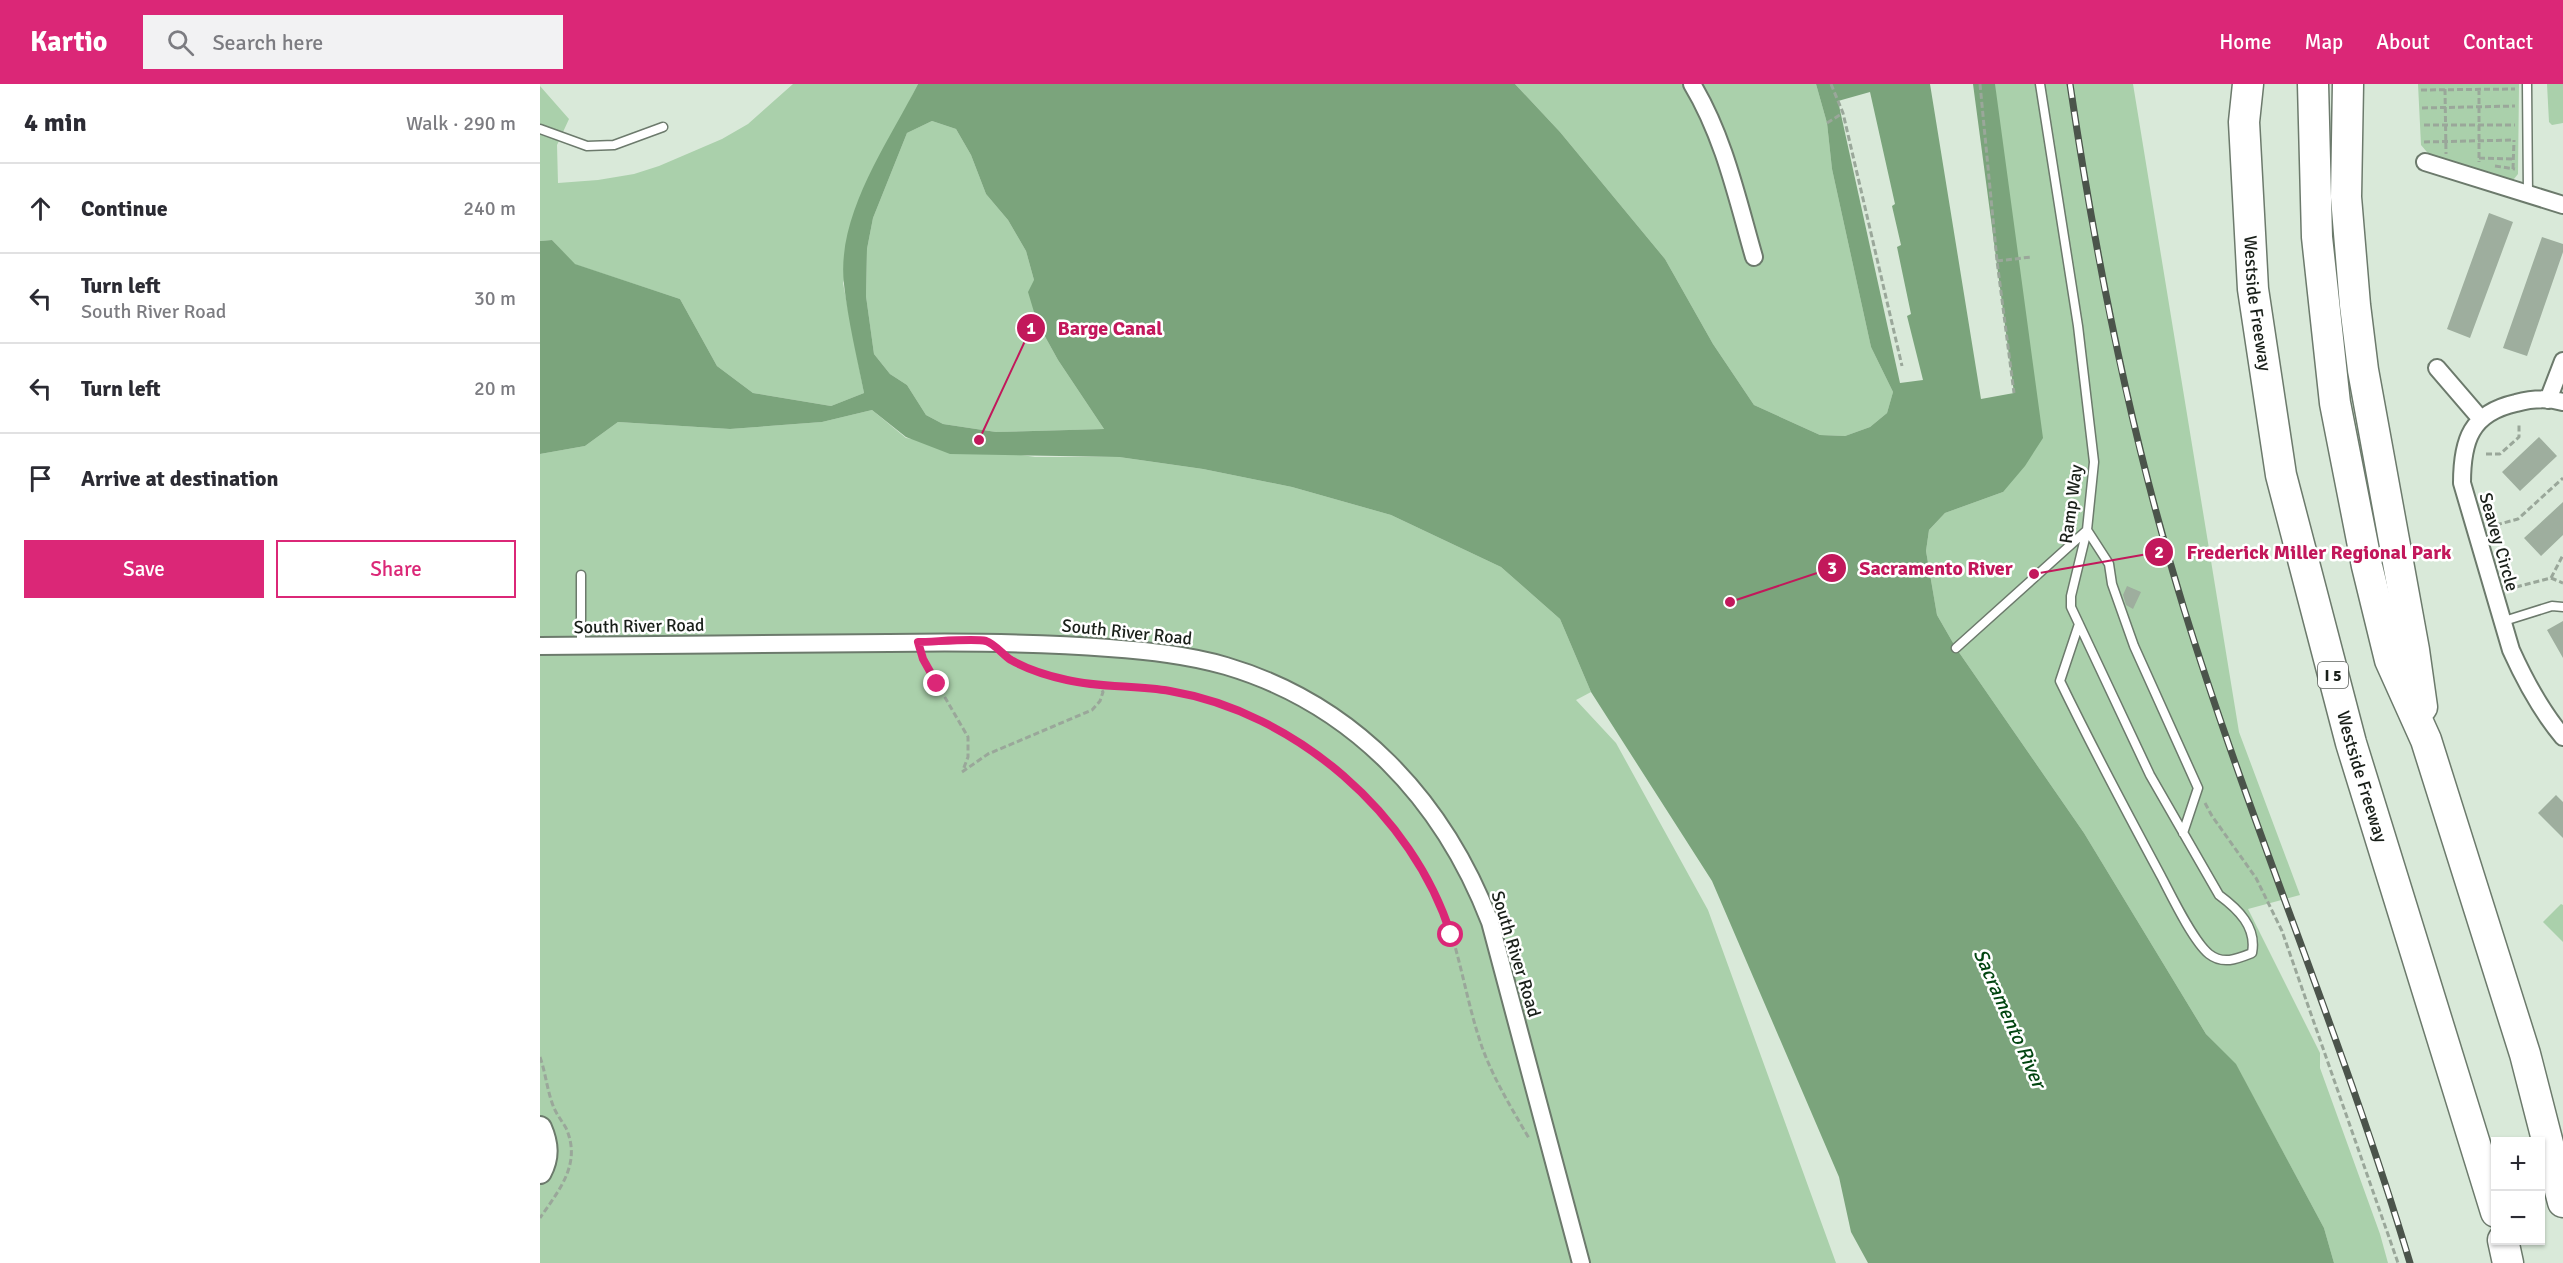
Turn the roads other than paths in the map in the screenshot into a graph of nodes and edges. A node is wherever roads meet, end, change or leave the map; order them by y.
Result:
1 (1692, 84) edge
2 (2040, 84) edge
3 (2236, 84) edge
4 (2248, 84) edge
5 (2313, 84) edge
6 (2348, 84) edge
7 (2527, 84) edge
8 (2244, 122) junction
9 (663, 127) dead end
10 (540, 129) edge
11 (2425, 162) dead end
12 (2528, 194) junction
13 (2563, 205) edge
14 (1754, 257) dead end
15 (2563, 360) edge
16 (2437, 368) dead end
17 (2556, 401) edge
18 (2480, 418) junction
19 (2087, 530) junction
20 (581, 575) dead end
21 (2563, 607) edge
22 (2501, 622) junction
23 (2079, 624) junction
24 (540, 646) edge
25 (581, 646) junction
26 (1956, 648) dead end
27 (2563, 737) edge
28 (2426, 740) junction
29 (2183, 833) junction
30 (540, 1128) edge
31 (540, 1172) edge
32 (2491, 1196) edge
33 (2563, 1202) edge
34 (2504, 1245) edge
35 (1581, 1263) edge
36 (2508, 1263) edge

1 - 14 street
2 - 19 lane, Ramp Way
3 - 8 highway
4 - 8 highway, Westside Freeway / I 5
5 - 28 highway
6 - 28 highway
7 - 12 lane
8 - 32 highway, Westside Freeway / I 5
9 - 10 lane
11 - 12 street
12 - 13 street
15 - 17 street
16 - 18 street
17 - 18 street
18 - 22 street, Seavey Circle
19 - 23 lane, Ramp Way
19 - 26 lane
19 - 29 lane
20 - 25 lane
21 - 22 lane
22 - 27 street, Seavey Circle
23 - 29 lane, Ramp Way
23 - 29 lane, Ramp Way
24 - 25 street, South River Road
25 - 35 street, South River Road
28 - 33 highway
30 - 31 street
34 - 36 highway

